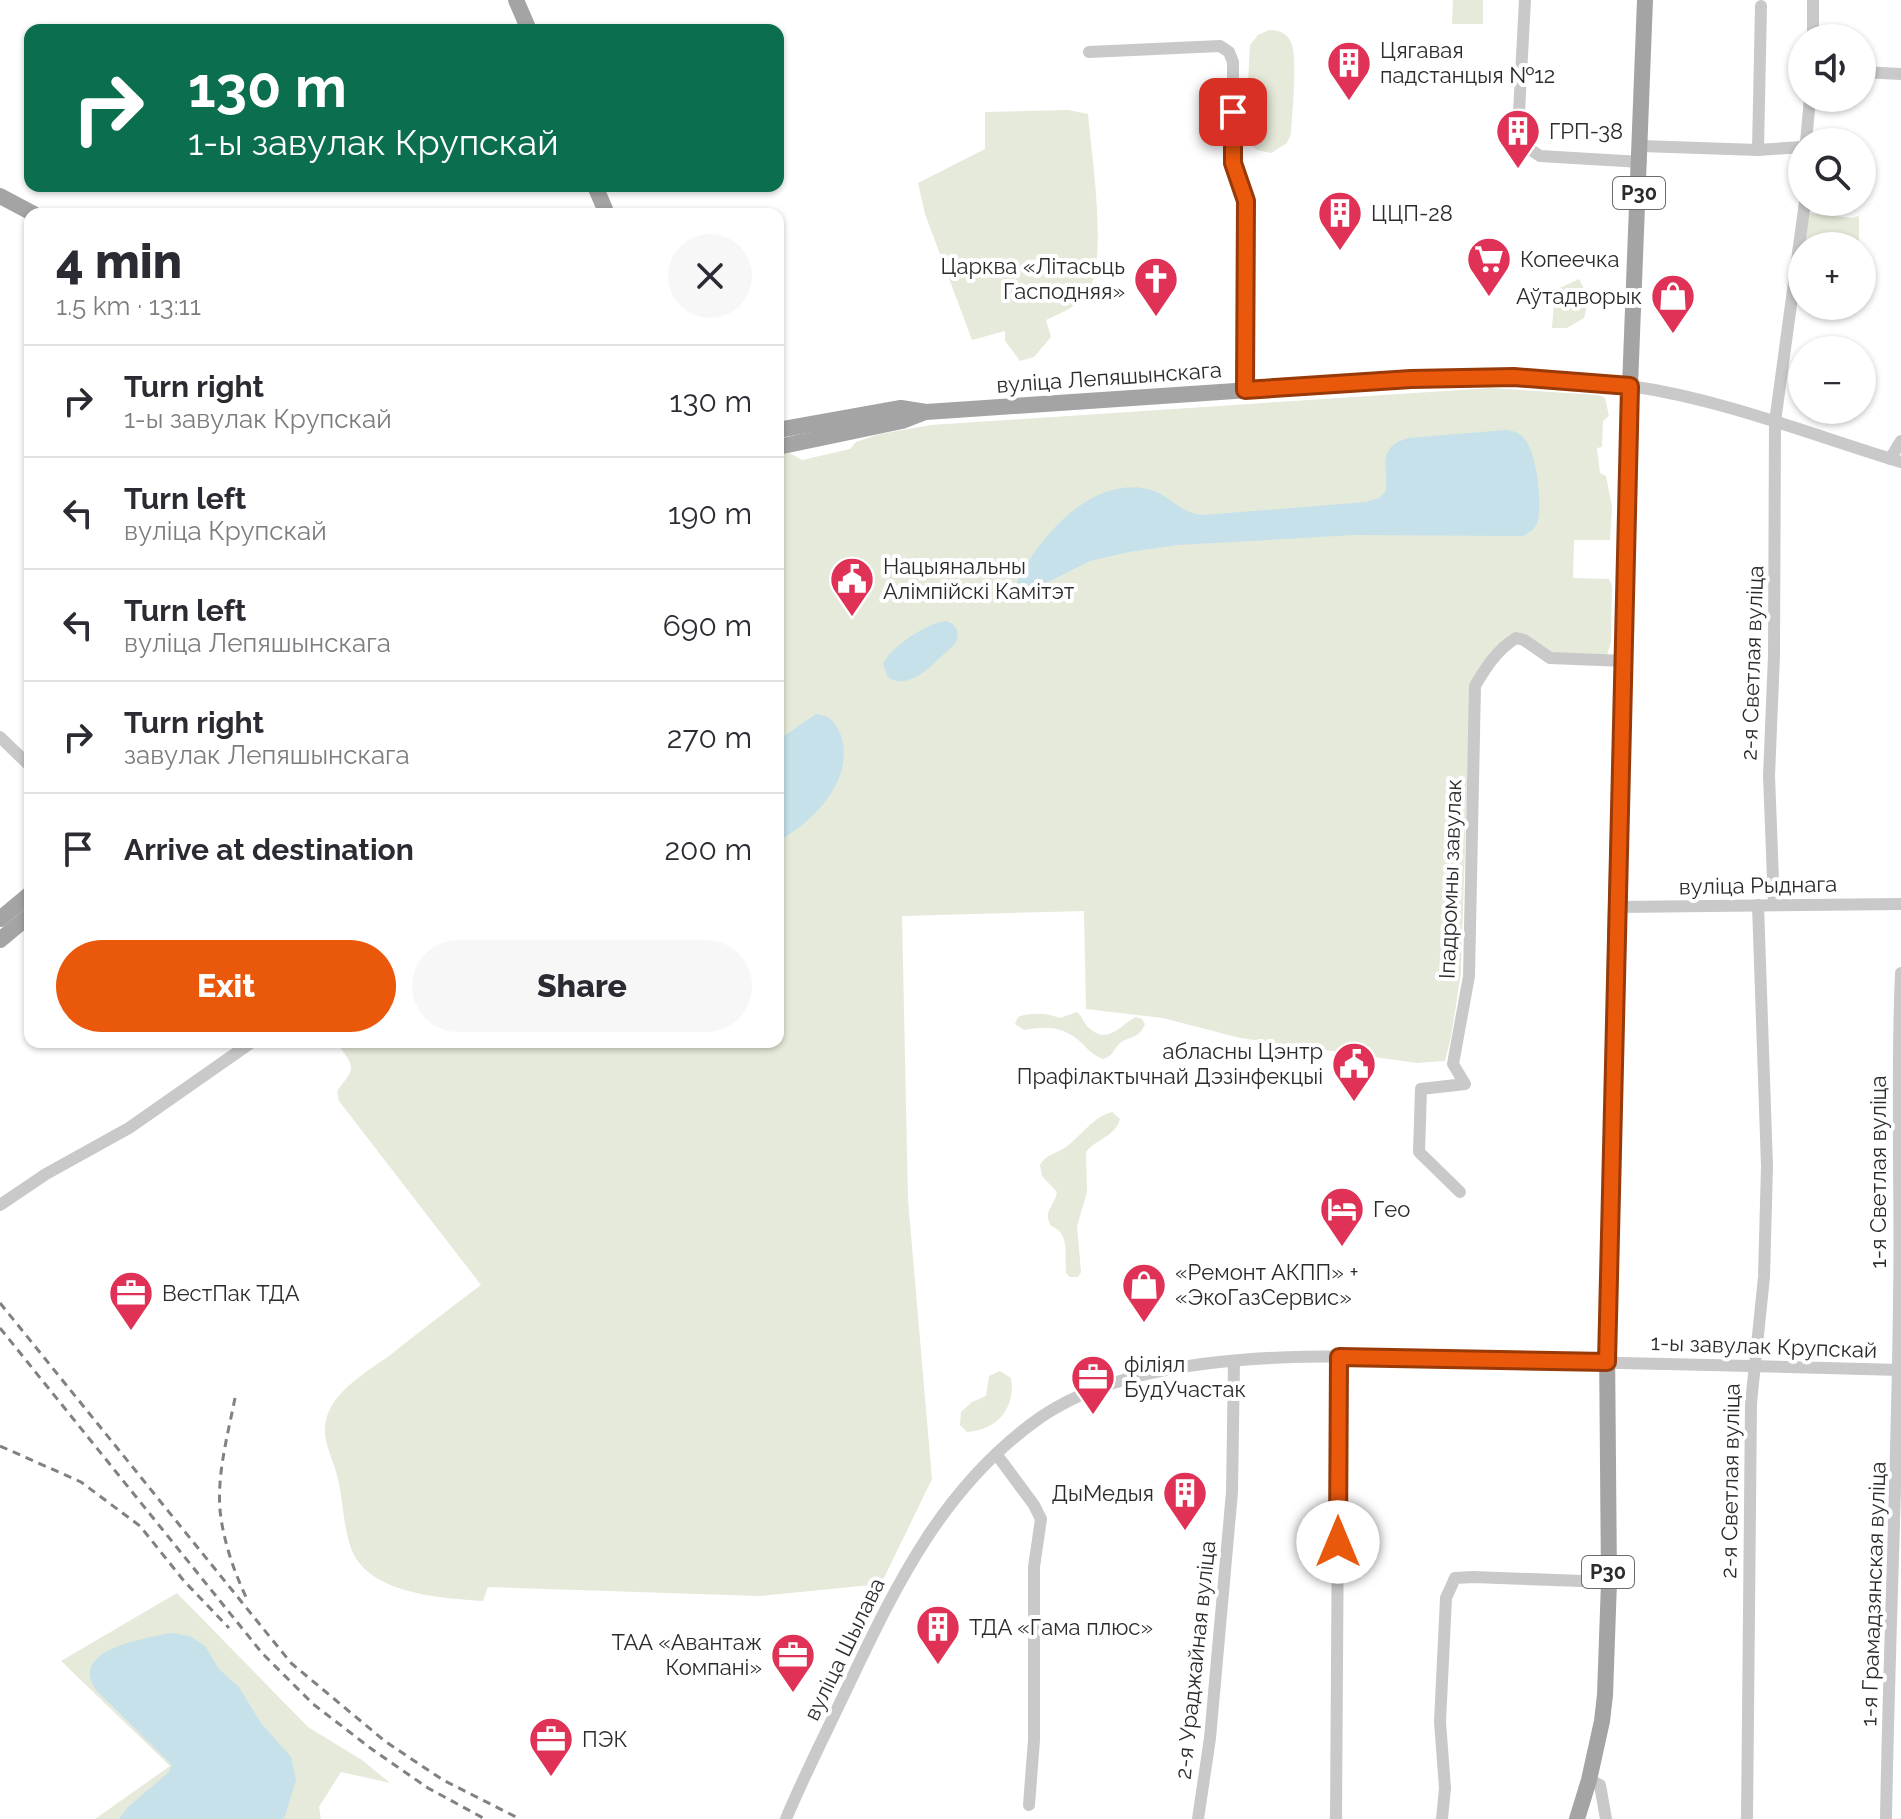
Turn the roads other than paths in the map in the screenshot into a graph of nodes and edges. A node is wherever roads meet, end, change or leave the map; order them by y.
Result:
1 (516, 0) edge
2 (1525, 0) edge
3 (1645, 0) edge
4 (1813, 0) edge
5 (1761, 6) dead end
6 (526, 24) edge
7 (1813, 24) edge
8 (1089, 52) dead end
9 (1876, 73) edge
10 (1901, 74) edge
11 (1788, 148) edge
12 (1758, 150) junction
13 (1641, 154) junction
14 (0, 196) edge
15 (24, 209) edge
16 (1803, 216) edge
17 (1630, 386) junction
18 (1245, 390) junction
19 (926, 412) junction
20 (1775, 422) junction
21 (784, 429) edge
22 (1901, 441) edge
23 (784, 446) edge
24 (1895, 460) edge
25 (1625, 661) junction
26 (0, 737) edge
27 (24, 760) edge
28 (24, 899) edge
29 (1901, 904) edge
30 (1758, 905) junction
31 (1774, 905) junction
32 (1616, 907) junction
33 (0, 919) edge
34 (24, 920) edge
35 (0, 940) edge
36 (1901, 973) edge
37 (243, 1048) edge
38 (1460, 1192) dead end
39 (0, 1205) edge
40 (1339, 1357) junction
41 (1234, 1361) junction
42 (1607, 1362) junction
43 (1753, 1367) junction
44 (1899, 1370) edge
45 (997, 1455) junction
46 (950, 1502) joint
47 (1609, 1582) junction
48 (1589, 1780) junction
49 (1029, 1805) dead end
50 (786, 1819) edge
51 (1198, 1819) edge
52 (1336, 1819) edge
53 (1442, 1819) edge
54 (1577, 1819) edge
55 (1606, 1819) edge
56 (1747, 1819) edge
57 (1886, 1819) edge

1 - 6 main road
2 - 13 street
3 - 13 main road, Р30
4 - 7 street
5 - 12 street
8 - 18 street
9 - 10 street
11 - 12 street
12 - 13 street
13 - 17 main road, Р30
14 - 15 main road
16 - 20 street, 2-я Светлая вуліца
17 - 18 main road, вуліца Лепяшынскага
17 - 20 street
17 - 25 main road, Р30
18 - 19 main road, вуліца Лепяшынскага
19 - 21 main road, вуліца Лепяшынскага
19 - 23 main road, вуліца Лепяшынскага
20 - 24 street
20 - 31 street, 2-я Светлая вуліца
22 - 24 street
25 - 32 main road, Р30
25 - 38 street, Іпадромны завулак
26 - 27 street
28 - 33 main road
29 - 31 street, вуліца Рыднага
30 - 31 street, вуліца Рыднага
30 - 32 street, вуліца Рыднага
30 - 43 street, 2-я Светлая вуліца
32 - 42 main road, Р30
34 - 35 main road
36 - 44 street, 1-я Светлая вуліца
37 - 39 street
40 - 41 street, 1-ы завулак Крупскай
40 - 42 street, 1-ы завулак Крупскай
40 - 52 street
41 - 45 street, 1-ы завулак Крупскай
41 - 51 street, 2-я Ураджайная вуліца
42 - 43 street, 1-ы завулак Крупскай
42 - 47 main road, Р30
43 - 44 street, 1-ы завулак Крупскай
43 - 56 street, 2-я Светлая вуліца
44 - 57 street, 1-я Грамадзянская вуліца
45 - 46 street, 1-ы завулак Крупскай
45 - 49 street
46 - 50 street, вуліца Шылава
47 - 48 main road, Р30
47 - 53 street
48 - 54 main road, Р30
48 - 55 street

